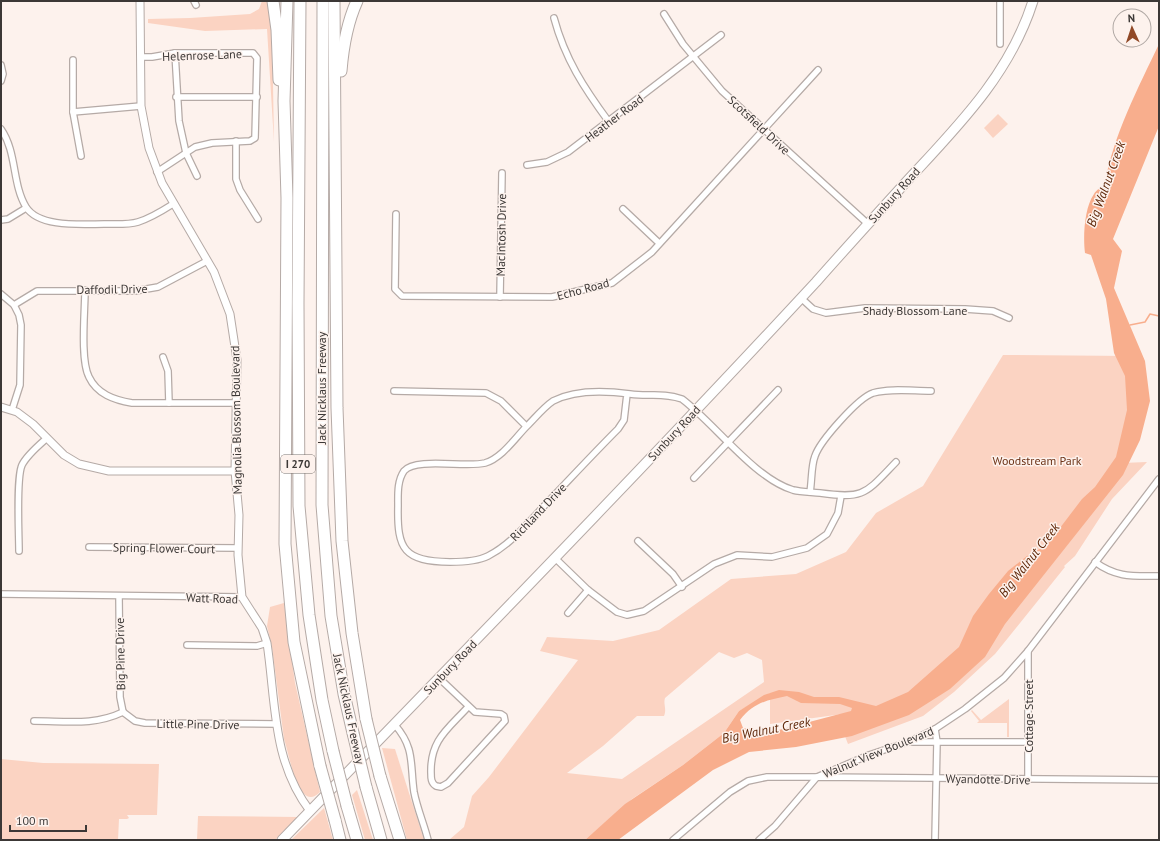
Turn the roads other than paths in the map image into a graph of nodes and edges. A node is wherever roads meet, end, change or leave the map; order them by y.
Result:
1 (140, 1) edge
2 (273, 1) edge
3 (284, 1) edge
4 (287, 1) edge
5 (300, 1) edge
6 (323, 1) edge
7 (334, 1) edge
8 (357, 1) edge
9 (1000, 1) edge
10 (1033, 1) edge
11 (664, 14) dead end
12 (554, 18) dead end
13 (287, 26) junction
14 (721, 35) dead end
15 (1000, 44) dead end
16 (175, 53) junction
17 (693, 56) junction
18 (141, 57) junction
19 (73, 60) dead end
20 (1, 65) edge
21 (818, 70) dead end
22 (1, 81) edge
23 (176, 97) junction
24 (257, 97) junction
25 (284, 102) junction
26 (141, 106) junction
27 (73, 112) junction
28 (609, 122) junction
29 (1, 129) edge
30 (764, 129) junction
31 (236, 141) junction
32 (186, 153) junction
33 (81, 156) dead end
34 (527, 165) dead end
35 (157, 172) junction
36 (502, 173) dead end
37 (197, 176) dead end
38 (336, 199) junction
39 (173, 204) junction
40 (26, 208) junction
41 (624, 209) dead end
42 (396, 214) dead end
43 (258, 219) dead end
44 (1, 220) edge
45 (868, 224) junction
46 (659, 243) junction
47 (207, 261) junction
48 (85, 290) junction
49 (1, 294) edge
50 (500, 297) junction
51 (801, 298) junction
52 (14, 305) junction
53 (1009, 318) dead end
54 (163, 356) dead end
55 (778, 390) dead end
56 (394, 391) dead end
57 (931, 391) dead end
58 (628, 394) junction
59 (169, 403) junction
60 (237, 403) junction
61 (1, 407) edge
62 (12, 410) junction
63 (695, 410) junction
64 (526, 426) junction
65 (47, 438) junction
66 (728, 442) junction
67 (896, 462) dead end
68 (235, 471) junction
69 (694, 478) dead end
70 (1159, 479) edge
71 (810, 492) junction
72 (841, 496) junction
73 (638, 541) dead end
74 (89, 547) dead end
75 (238, 548) junction
76 (19, 551) dead end
77 (555, 558) junction
78 (1095, 562) junction
79 (1159, 576) edge
80 (682, 586) junction
81 (588, 590) junction
82 (1, 594) edge
83 (119, 596) junction
84 (242, 597) junction
85 (568, 613) dead end
86 (267, 643) junction
87 (187, 645) dead end
88 (1028, 652) junction
89 (439, 678) junction
90 (468, 707) junction
91 (123, 712) junction
92 (34, 721) dead end
93 (277, 724) junction
94 (395, 725) junction
95 (935, 729) junction
96 (908, 742) junction
97 (937, 742) junction
98 (1028, 742) junction
99 (817, 777) junction
100 (935, 778) junction
101 (1028, 780) junction
102 (1159, 780) edge
103 (310, 811) junction
104 (282, 840) edge
105 (340, 840) edge
106 (357, 840) edge
107 (381, 840) edge
108 (400, 840) edge
109 (428, 840) edge
110 (673, 840) edge
111 (759, 840) edge
112 (935, 840) edge

1 - 18 street, Magnolia Blossom Boulevard
2 - 25 highway
3 - 13 highway
4 - 13 highway
5 - 106 highway, Jack Nicklaus Freeway / I 270, bridge
6 - 107 highway, Jack Nicklaus Freeway / I 270, bridge
7 - 38 highway
8 - 38 highway
9 - 15 street
10 - 45 main road, Sunbury Road
11 - 17 street, Scotsfield Drive
12 - 28 street
13 - 25 highway
14 - 17 street, Heather Road
16 - 18 street, Helenrose Lane
16 - 23 street
16 - 24 street, Helenrose Lane
17 - 28 street, Heather Road
17 - 30 street, Scotsfield Drive
18 - 26 street, Magnolia Blossom Boulevard
19 - 27 street
20 - 22 street
21 - 30 street, Echo Road
23 - 24 street
23 - 32 street
24 - 31 street, Helenrose Lane
25 - 105 highway, bridge
26 - 27 street
26 - 35 street, Magnolia Blossom Boulevard
27 - 33 street
28 - 34 street, Heather Road
29 - 40 street
30 - 45 street, Scotsfield Drive
30 - 46 street, Echo Road
31 - 32 street
31 - 43 street
32 - 35 street
32 - 37 street
35 - 39 street, Magnolia Blossom Boulevard
36 - 50 street, MacIntosh Drive
38 - 108 highway, bridge
39 - 40 street
39 - 47 street, Magnolia Blossom Boulevard
40 - 44 street
41 - 46 street
42 - 50 street, Echo Road
45 - 51 main road, Sunbury Road
46 - 50 street, Echo Road
47 - 48 street, Daffodil Drive
47 - 60 street, Magnolia Blossom Boulevard
48 - 52 street, Daffodil Drive
48 - 59 street
49 - 52 street
51 - 53 street, Shady Blossom Lane
51 - 63 main road, Sunbury Road
52 - 62 street
54 - 59 street
55 - 66 street
56 - 64 street
57 - 71 street
58 - 63 street
58 - 64 street
58 - 64 street, Richland Drive
59 - 60 street
60 - 68 street, Magnolia Blossom Boulevard
61 - 62 street
62 - 65 street
63 - 66 street
63 - 77 main road, Sunbury Road
65 - 68 street
65 - 76 street
66 - 69 street
66 - 71 street
67 - 72 street
68 - 75 street, Magnolia Blossom Boulevard
70 - 78 street, Walnut View Boulevard
71 - 72 street
72 - 80 street
73 - 80 street
74 - 75 street, Spring Flower Court
75 - 84 street, Magnolia Blossom Boulevard
77 - 81 street
77 - 89 main road, Sunbury Road
78 - 79 street
78 - 88 street, Walnut View Boulevard
80 - 81 street
81 - 85 street
82 - 83 street, Watt Road
83 - 84 street, Watt Road
83 - 91 street, Big Pine Drive
84 - 86 street, Watt Road
86 - 87 street
86 - 93 street, Watt Road
88 - 95 street, Walnut View Boulevard
88 - 98 street, Cottage Street
89 - 90 street
89 - 94 main road, Sunbury Road
90 - 90 street
91 - 92 street
91 - 93 street, Little Pine Drive
93 - 103 street, Watt Road
94 - 103 main road, Sunbury Road
94 - 109 street
95 - 96 street, Walnut View Boulevard
95 - 97 street
96 - 97 street
96 - 99 street, Walnut View Boulevard
97 - 98 street
97 - 100 street
98 - 101 street, Cottage Street
99 - 100 street, Wyandotte Drive
99 - 110 street, Walnut View Boulevard
99 - 111 street
100 - 101 street, Wyandotte Drive
100 - 112 street
101 - 102 street, Wyandotte Drive
103 - 104 main road, Sunbury Road

